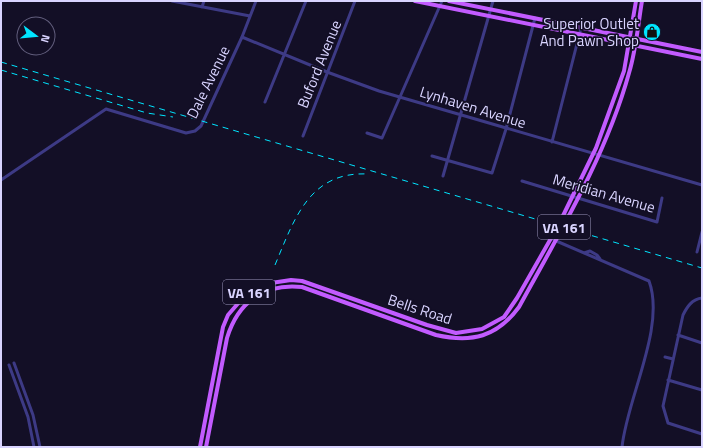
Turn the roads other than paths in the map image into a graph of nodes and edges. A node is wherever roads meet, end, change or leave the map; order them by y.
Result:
1 (172, 1) edge
2 (204, 1) edge
3 (256, 1) edge
4 (306, 1) edge
5 (355, 1) edge
6 (415, 1) edge
7 (442, 1) edge
8 (449, 1) edge
9 (493, 1) edge
10 (636, 1) edge
11 (642, 1) edge
12 (440, 6) junction
13 (202, 7) junction
14 (490, 9) junction
15 (250, 16) junction
16 (488, 16) junction
17 (535, 18) junction
18 (534, 25) junction
19 (581, 28) junction
20 (580, 34) junction
21 (242, 37) junction
22 (630, 38) junction
23 (636, 39) junction
24 (629, 44) junction
25 (635, 45) junction
26 (702, 52) edge
27 (285, 54) junction
28 (702, 59) edge
29 (327, 72) junction
30 (401, 97) junction
31 (265, 102) dead end
32 (460, 115) junction
33 (506, 128) junction
34 (367, 133) dead end
35 (303, 136) dead end
36 (552, 142) junction
37 (594, 154) junction
38 (432, 156) dead end
39 (599, 156) junction
40 (447, 161) junction
41 (443, 176) dead end
42 (1, 180) edge
43 (522, 181) dead end
44 (702, 185) edge
45 (572, 196) junction
46 (578, 198) junction
47 (662, 198) dead end
48 (702, 232) edge
49 (550, 238) junction
50 (556, 241) junction
51 (698, 252) dead end
52 (527, 283) junction
53 (531, 286) junction
54 (328, 290) junction
55 (326, 296) junction
56 (702, 298) edge
57 (408, 318) junction
58 (405, 324) junction
59 (678, 337) junction
60 (702, 342) edge
61 (665, 357) dead end
62 (672, 359) junction
63 (14, 363) dead end
64 (9, 365) dead end
65 (215, 365) junction
66 (222, 366) junction
67 (668, 380) junction
68 (702, 390) edge
69 (702, 434) edge
70 (34, 447) edge
71 (40, 447) edge
72 (200, 447) edge
73 (206, 447) edge
74 (622, 447) edge

1 - 13 street
2 - 13 street
3 - 15 street, Dale Avenue
4 - 27 street
5 - 29 street, Buford Avenue
6 - 12 main road
7 - 12 street
8 - 14 main road
9 - 14 street
10 - 22 main road, Bells Road / VA 161
11 - 23 main road, Bells Road / VA 161
12 - 16 main road
12 - 30 street
13 - 15 street
14 - 16 street
14 - 17 main road
15 - 21 street, Dale Avenue
16 - 18 main road
16 - 32 street
17 - 18 street
17 - 19 main road
18 - 20 main road
18 - 33 street
19 - 20 street
19 - 22 main road
20 - 24 main road
20 - 36 street
21 - 27 street, Lynhaven Avenue
21 - 42 street, Dale Avenue
22 - 23 main road
22 - 24 main road, Bells Road / VA 161
23 - 25 main road, Bells Road / VA 161
23 - 26 main road
24 - 25 main road
24 - 37 main road, Bells Road / VA 161
25 - 28 main road
25 - 39 main road, Bells Road / VA 161
27 - 29 street, Lynhaven Avenue
27 - 31 street
29 - 30 street, Lynhaven Avenue
29 - 35 street, Buford Avenue
30 - 32 street, Lynhaven Avenue
30 - 34 street
32 - 33 street, Lynhaven Avenue
32 - 40 street
33 - 36 street, Lynhaven Avenue
33 - 40 street
36 - 37 street, Lynhaven Avenue
37 - 39 street, Lynhaven Avenue
37 - 45 main road, Bells Road / VA 161
38 - 40 street
39 - 44 street, Lynhaven Avenue
39 - 46 main road, Bells Road / VA 161
40 - 41 street
43 - 45 street, Meridian Avenue
45 - 46 street, Meridian Avenue
45 - 49 main road, Bells Road / VA 161
46 - 47 street, Meridian Avenue
46 - 50 main road, Bells Road / VA 161
48 - 51 street
49 - 50 street
49 - 52 main road, Bells Road / VA 161
50 - 53 main road, Bells Road / VA 161
50 - 74 street
52 - 53 main road
52 - 57 main road, Bells Road / VA 161
53 - 58 main road, Bells Road / VA 161
54 - 55 main road
54 - 57 main road, Bells Road / VA 161
54 - 65 main road, Bells Road / VA 161
55 - 58 main road, Bells Road / VA 161
55 - 66 main road, Bells Road / VA 161
56 - 59 street
57 - 58 main road
59 - 60 street
59 - 62 street
61 - 62 street
62 - 67 street
63 - 71 street
64 - 70 street
65 - 66 main road
65 - 72 main road, Bells Road / VA 161
66 - 73 main road, Bells Road / VA 161
67 - 68 street
67 - 69 street

